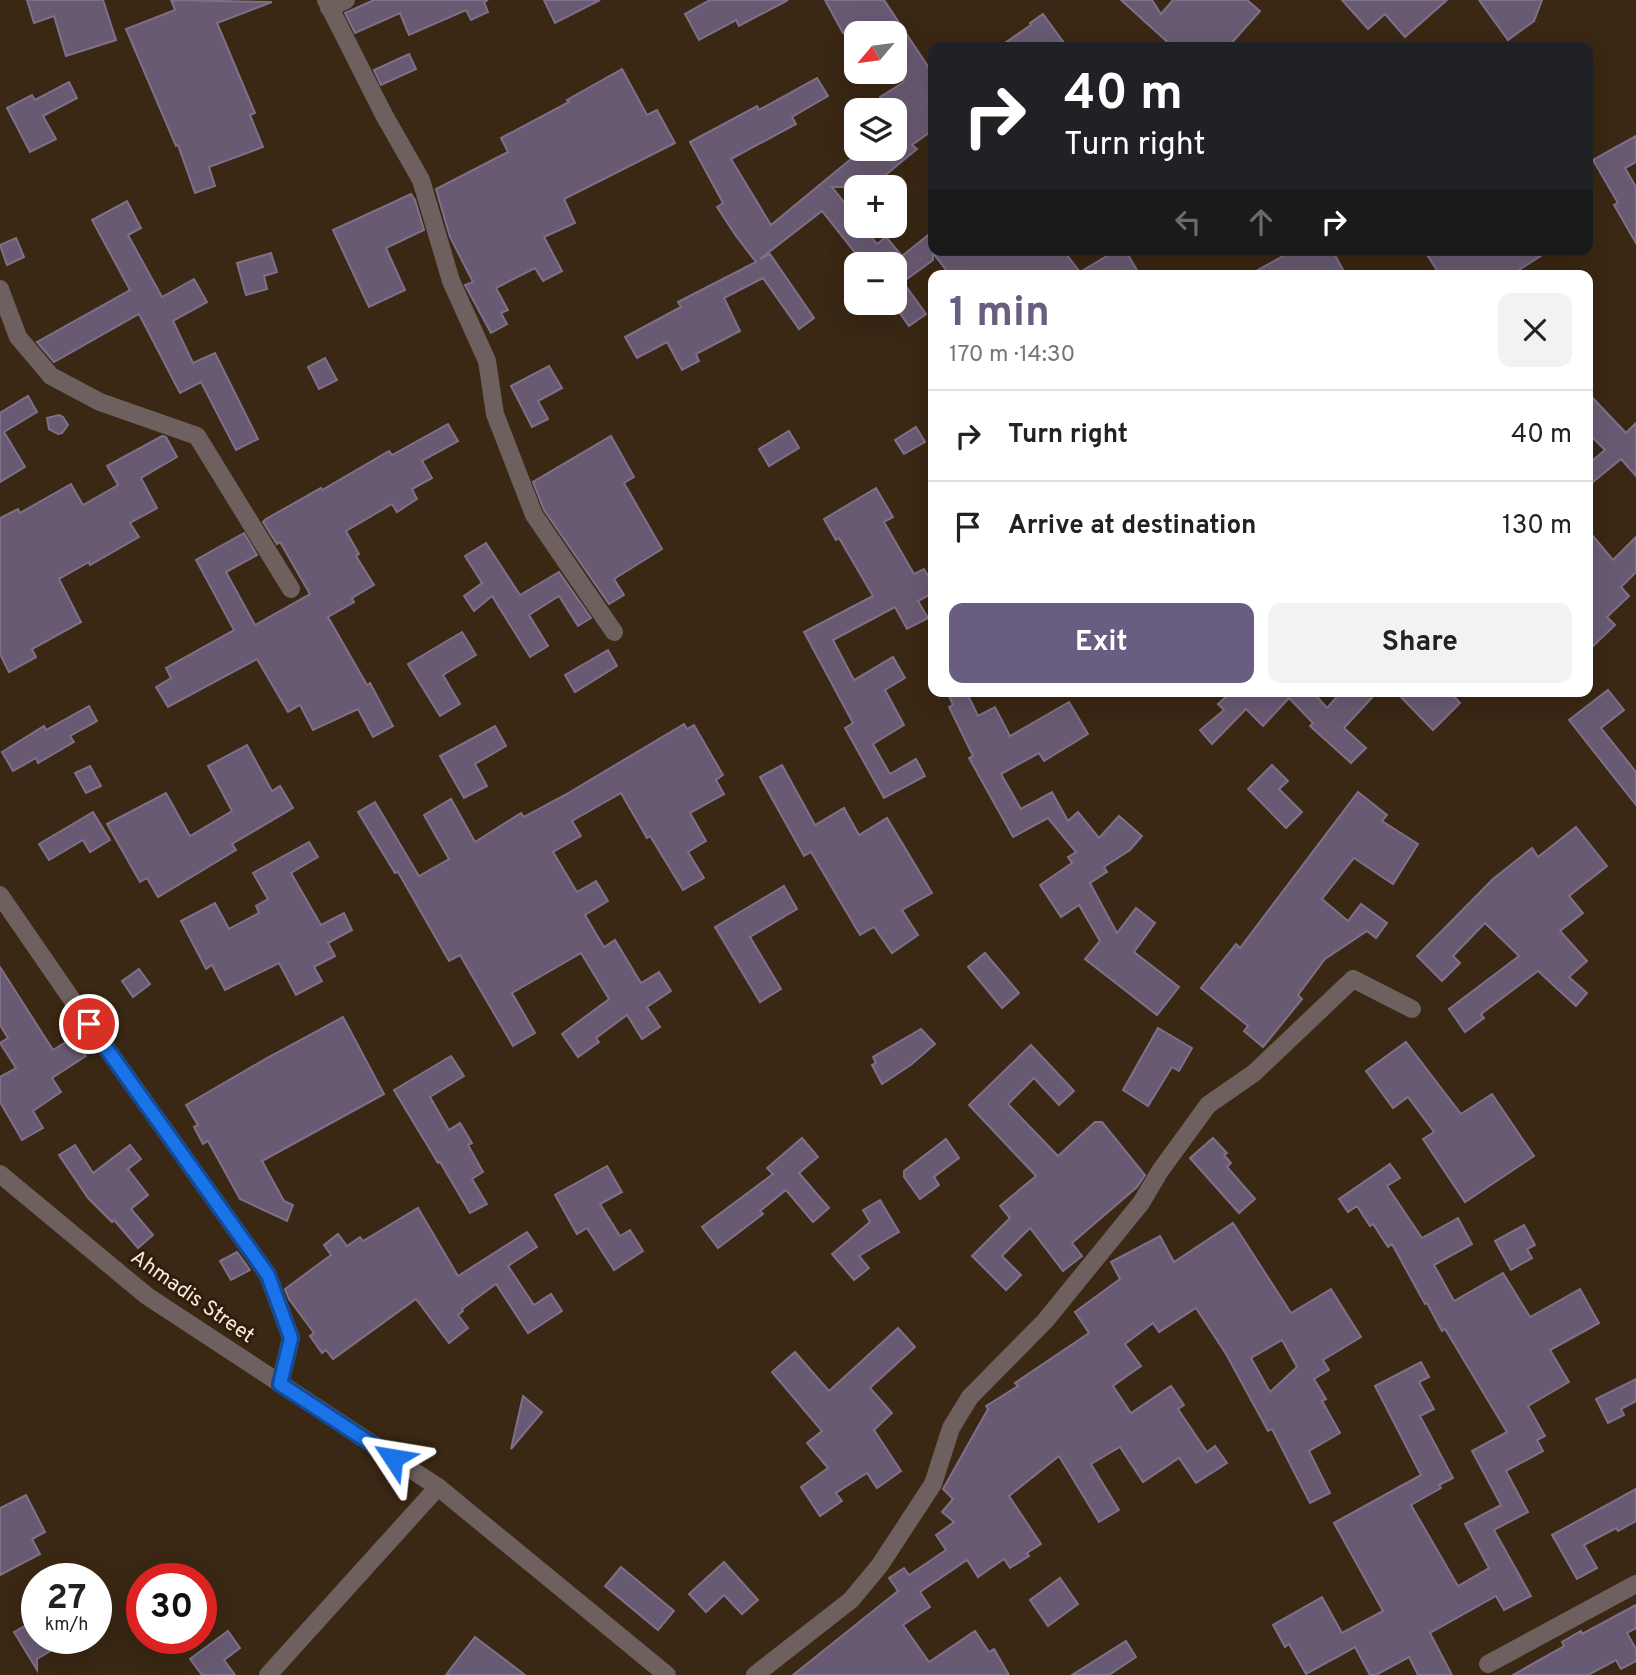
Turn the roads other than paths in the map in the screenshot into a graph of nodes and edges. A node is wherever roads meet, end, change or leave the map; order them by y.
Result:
1 (346, 0) edge
2 (327, 4) edge
3 (0, 289) edge
4 (291, 589) dead end
5 (614, 632) dead end
6 (0, 895) edge
7 (1412, 1009) dead end
8 (0, 1174) edge
9 (280, 1384) junction
10 (438, 1487) junction
11 (1636, 1584) edge
12 (1488, 1664) dead end
13 (268, 1675) edge
14 (667, 1675) edge
15 (755, 1675) edge

1 - 2 street
2 - 5 street
3 - 4 street
6 - 9 street
7 - 15 street
8 - 9 street, Ahmadis Street
9 - 10 street, Ahmadis Street
10 - 13 street
10 - 14 street, Ahmadis Street
11 - 12 street

